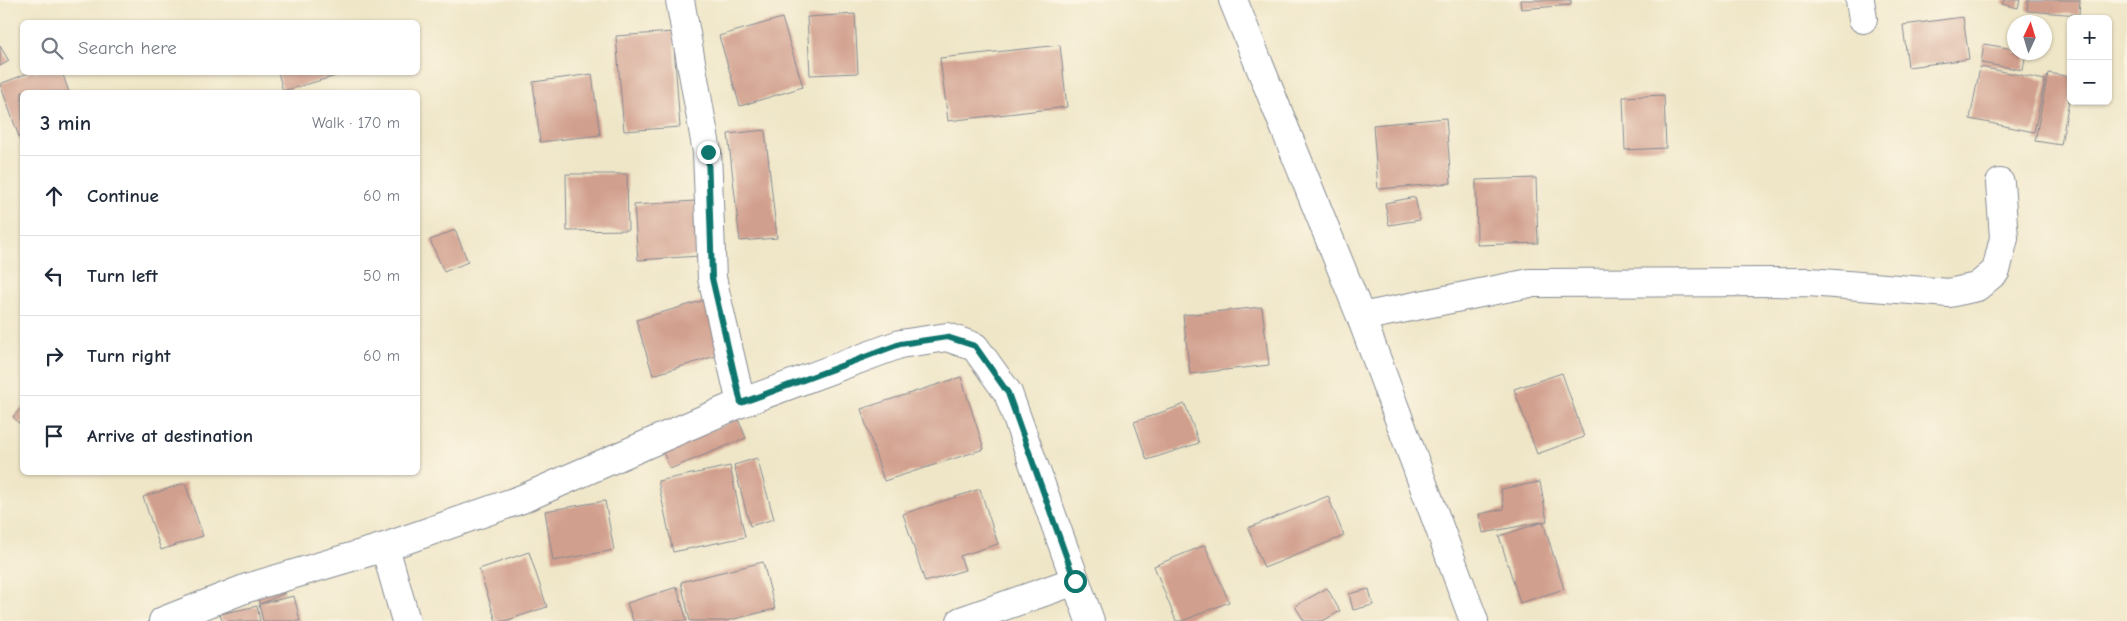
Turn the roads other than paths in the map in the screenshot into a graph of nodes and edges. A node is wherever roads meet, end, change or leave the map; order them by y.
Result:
1 (680, 0) edge
2 (1233, 0) edge
3 (2000, 183) dead end
4 (1361, 317) junction
5 (741, 403) junction
6 (384, 547) junction
7 (1075, 581) junction
8 (163, 621) edge
9 (406, 621) edge
10 (961, 621) edge
11 (1090, 621) edge
12 (1474, 621) edge

1 - 5 street
2 - 4 street
3 - 4 street
4 - 12 street
5 - 6 street
5 - 7 street
6 - 8 street
6 - 9 street
7 - 10 street
7 - 11 street

